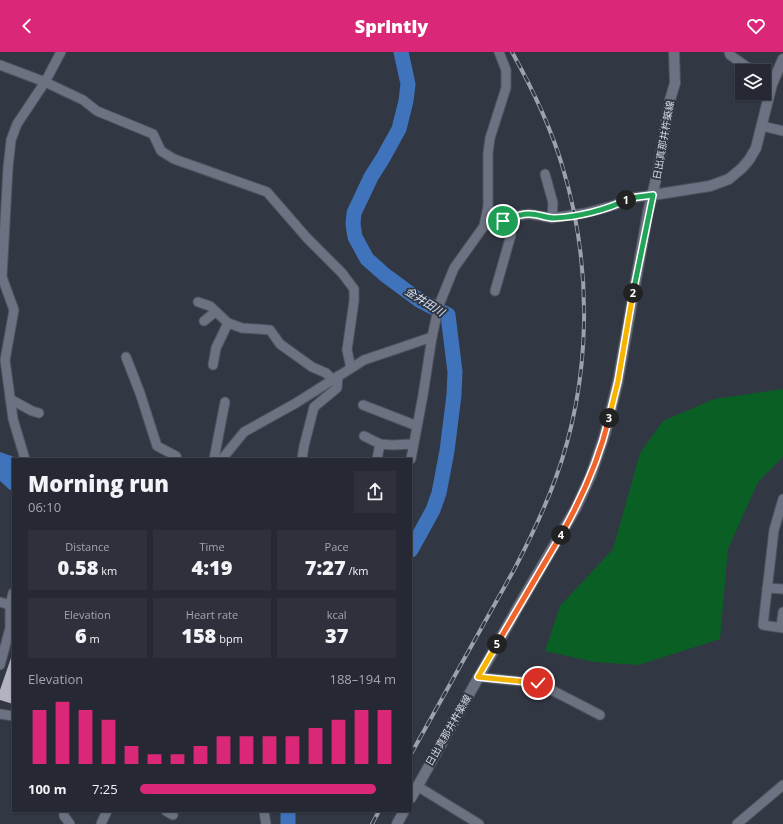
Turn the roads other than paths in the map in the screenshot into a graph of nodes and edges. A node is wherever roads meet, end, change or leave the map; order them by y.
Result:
1 (61, 52) edge
2 (499, 52) edge
3 (674, 52) edge
4 (729, 52) edge
5 (783, 59) edge
6 (743, 64) edge
7 (0, 65) edge
8 (771, 77) edge
9 (45, 82) junction
10 (765, 100) edge
11 (762, 126) junction
12 (783, 131) edge
13 (4, 171) edge
14 (545, 174) dead end
15 (653, 195) junction
16 (552, 218) junction
17 (489, 225) junction
18 (495, 291) dead end
19 (198, 302) dead end
20 (215, 312) junction
21 (204, 321) dead end
22 (228, 323) junction
23 (433, 333) junction
24 (126, 357) dead end
25 (2, 361) edge
26 (213, 365) dead end
27 (351, 368) junction
28 (336, 378) junction
29 (10, 399) junction
30 (225, 402) dead end
31 (363, 405) dead end
32 (39, 413) dead end
33 (417, 426) junction
34 (364, 436) dead end
35 (380, 444) junction
36 (413, 444) junction
37 (25, 458) edge
38 (177, 458) edge
39 (214, 458) edge
40 (223, 458) edge
41 (302, 458) edge
42 (377, 458) edge
43 (411, 458) edge
44 (783, 499) edge
45 (779, 531) edge
46 (768, 588) junction
47 (783, 589) edge
48 (12, 597) edge
49 (0, 602) edge
50 (10, 605) junction
51 (783, 612) edge
52 (782, 627) edge
53 (0, 665) edge
54 (478, 677) junction
55 (0, 714) edge
56 (600, 715) dead end
57 (12, 716) edge
58 (783, 785) edge
59 (417, 786) junction
60 (412, 796) edge
61 (64, 812) edge
62 (107, 812) edge
63 (264, 812) edge
64 (404, 812) edge
65 (400, 823) edge
66 (70, 824) edge
67 (101, 824) edge
68 (266, 824) edge
69 (479, 824) edge
70 (737, 824) edge

1 - 9 street
2 - 17 street
3 - 15 main road, 日出真那井杵築線
4 - 6 street
5 - 8 main road
7 - 9 street
9 - 13 street
9 - 27 street
10 - 11 main road
11 - 12 street
11 - 15 main road
13 - 25 street
14 - 16 street
15 - 16 street
15 - 54 main road, 日出真那井杵築線
16 - 17 street
17 - 18 street
17 - 23 street
19 - 20 street
20 - 21 street
20 - 22 street
22 - 26 street
22 - 28 street
23 - 27 street
23 - 33 street
24 - 38 street
25 - 29 street
27 - 28 street
28 - 40 street
28 - 41 street
29 - 32 street
29 - 37 street
30 - 39 street
31 - 33 street
33 - 36 street
34 - 35 street
35 - 36 street
35 - 42 street
36 - 43 street
44 - 45 street
45 - 46 street
46 - 47 street
46 - 52 street
48 - 50 street
49 - 50 street
50 - 53 street
51 - 52 street
54 - 56 street
54 - 59 main road, 日出真那井杵築線
55 - 57 street
58 - 70 street
59 - 60 main road, 日出真那井杵築線
59 - 69 street
61 - 66 street
62 - 67 street
63 - 68 street
64 - 65 main road

